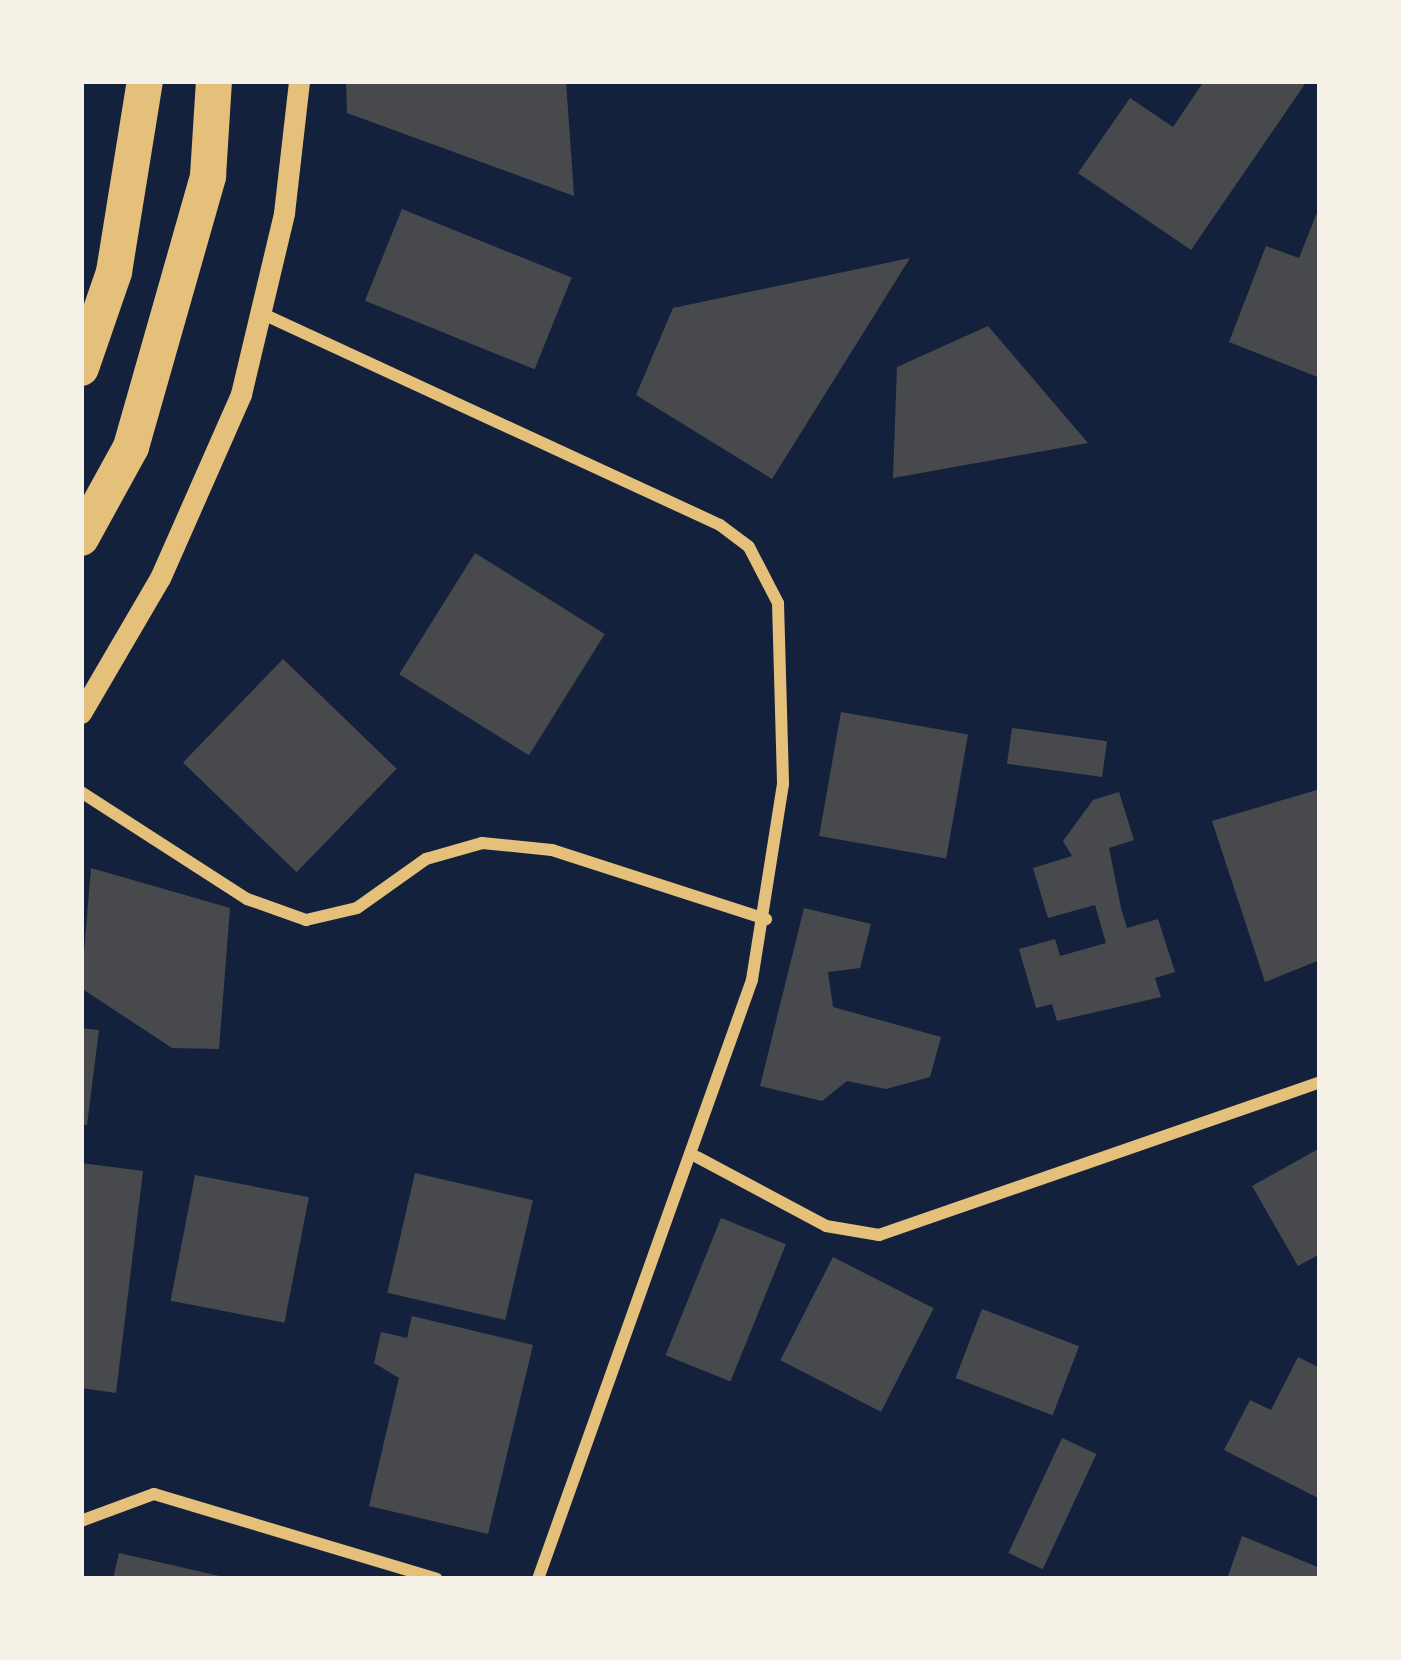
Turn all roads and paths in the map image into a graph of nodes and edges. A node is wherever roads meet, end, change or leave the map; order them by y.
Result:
1 (145, 81) edge
2 (214, 81) edge
3 (299, 81) edge
4 (263, 314) junction
5 (81, 368) edge
6 (81, 538) edge
7 (81, 713) edge
8 (81, 792) edge
9 (766, 919) junction
10 (1320, 1082) edge
11 (698, 1156) junction
12 (81, 1521) edge
13 (436, 1579) edge
14 (538, 1579) edge

1 - 5 highway
2 - 6 highway
3 - 4 street
4 - 7 street
4 - 9 street
8 - 9 street
9 - 11 street
10 - 11 street
11 - 14 street
12 - 13 street

